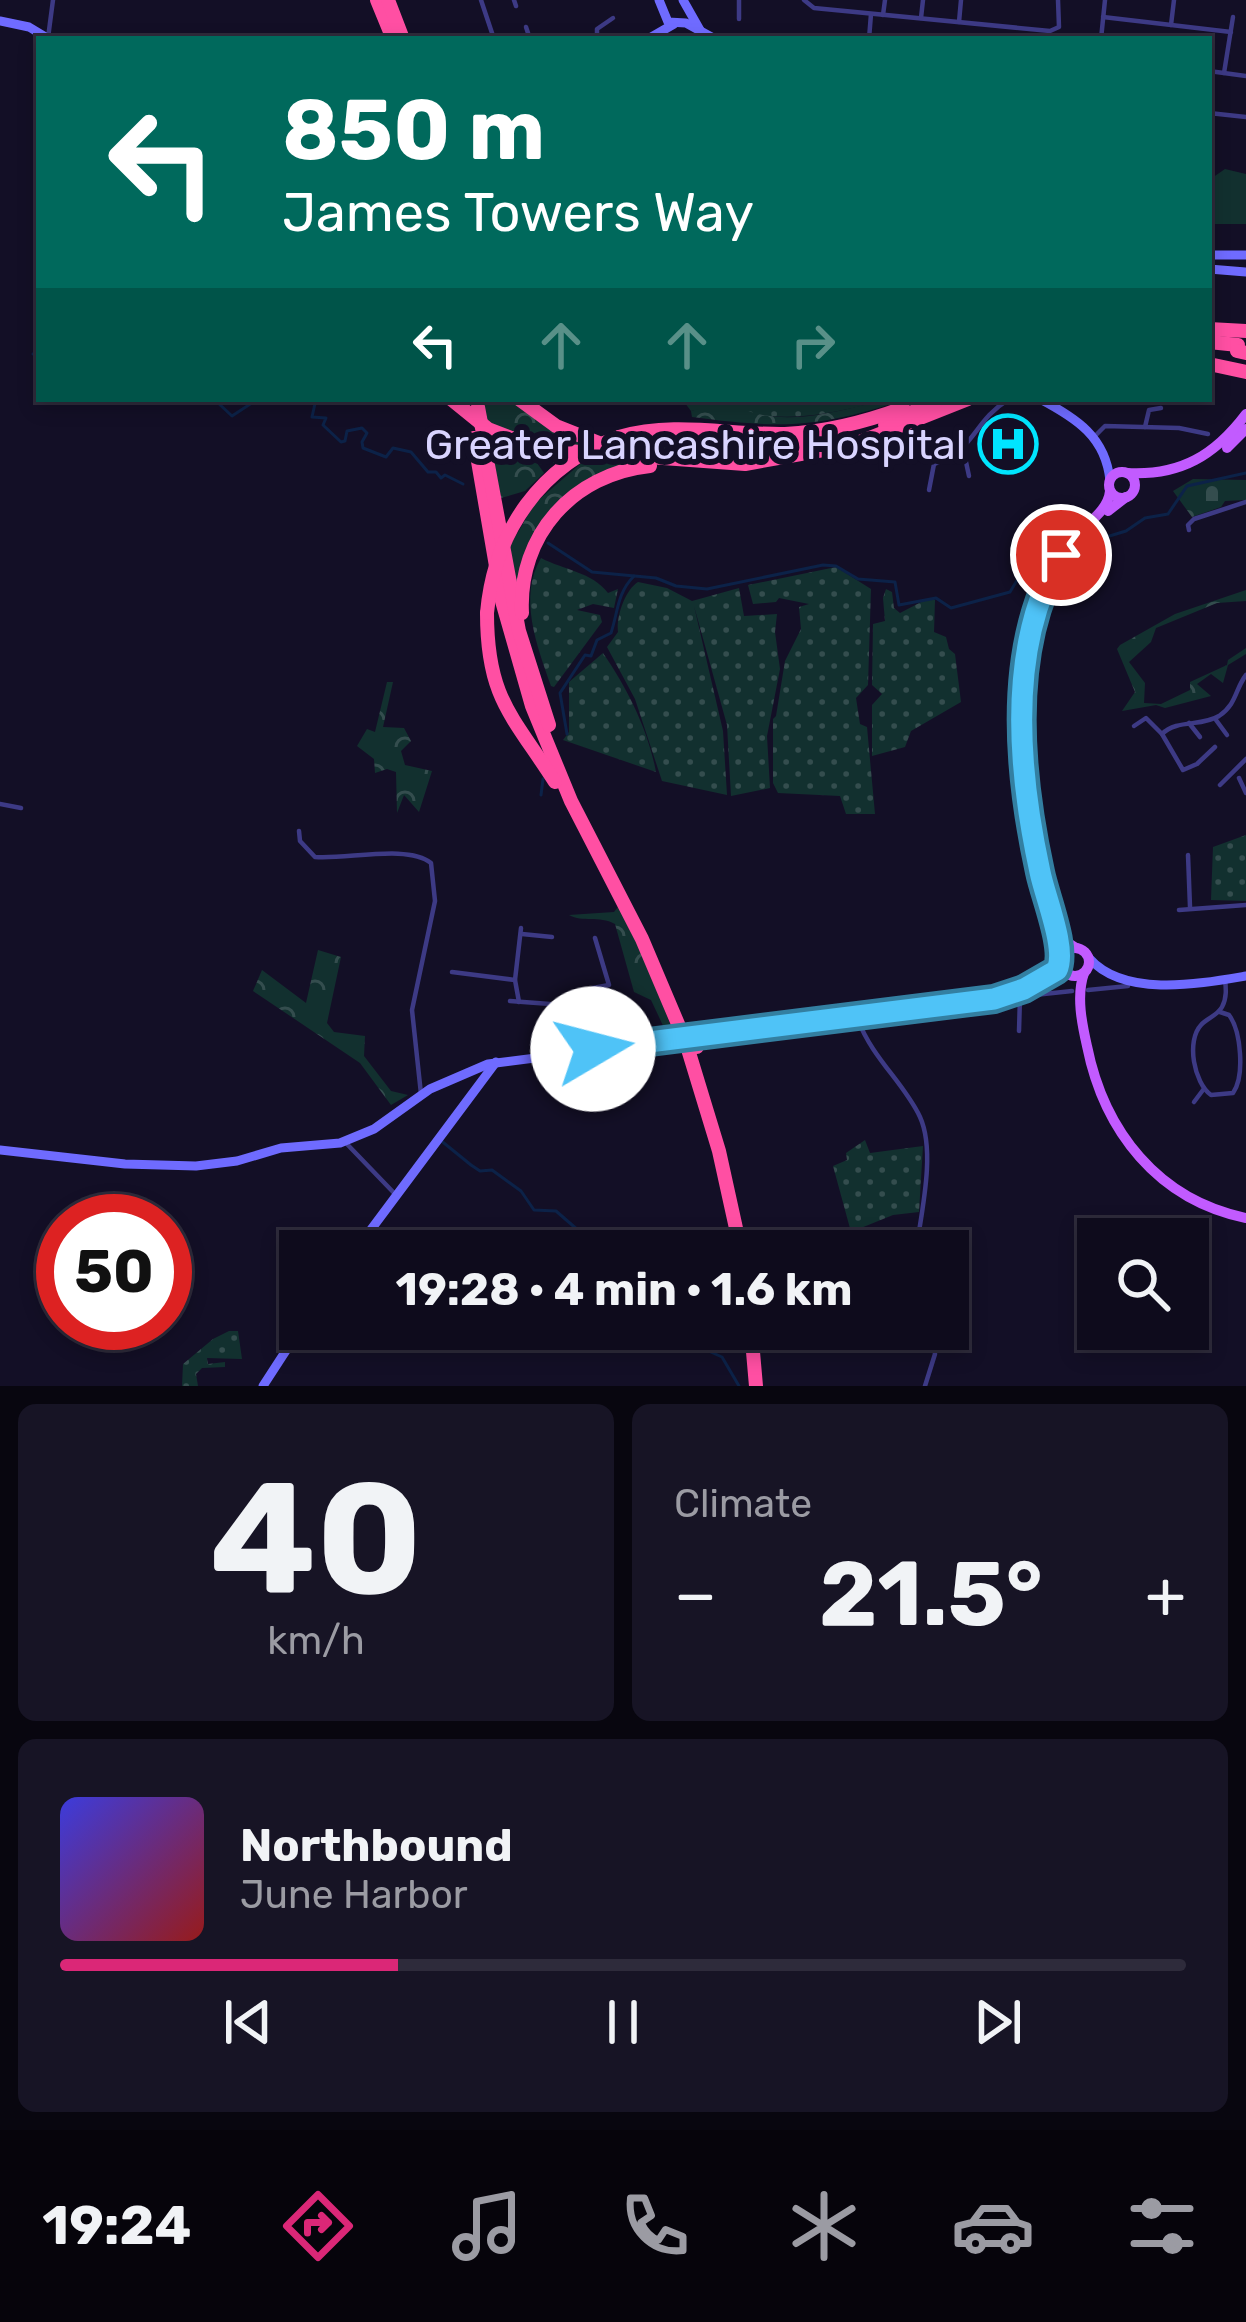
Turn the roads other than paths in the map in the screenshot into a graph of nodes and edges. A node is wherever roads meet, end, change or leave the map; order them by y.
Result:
1 (53, 0) edge
2 (482, 0) edge
3 (739, 0) edge
4 (804, 0) edge
5 (884, 0) edge
6 (923, 0) edge
7 (961, 0) edge
8 (1058, 0) edge
9 (1106, 0) edge
10 (1174, 0) edge
11 (382, 3) edge
12 (687, 4) edge
13 (663, 6) edge
14 (871, 14) junction
15 (884, 15) junction
16 (1233, 16) dead end
17 (1103, 17) junction
18 (613, 18) dead end
19 (921, 18) junction
20 (740, 19) dead end
21 (0, 21) edge
22 (959, 22) junction
23 (678, 23) junction
24 (1171, 25) junction
25 (526, 27) dead end
26 (658, 30) junction
27 (700, 30) junction
28 (1231, 32) junction
29 (44, 36) edge
30 (49, 36) edge
31 (389, 36) edge
32 (404, 36) edge
33 (493, 36) edge
34 (529, 36) edge
35 (597, 36) edge
36 (651, 36) edge
37 (711, 36) edge
38 (869, 36) edge
39 (1100, 36) edge
40 (1212, 71) edge
41 (1224, 73) junction
42 (1246, 76) edge
43 (1212, 113) edge
44 (1246, 117) edge
45 (1212, 255) edge
46 (1246, 255) edge
47 (1212, 269) edge
48 (1246, 272) edge
49 (1212, 330) edge
50 (1243, 344) edge
51 (1212, 345) edge
52 (1212, 365) edge
53 (1246, 372) edge
54 (454, 402) edge
55 (473, 402) edge
56 (523, 402) edge
57 (1005, 402) edge
58 (1046, 402) edge
59 (930, 403) edge
60 (1157, 405) edge
61 (1244, 426) edge
62 (1145, 428) junction
63 (1208, 434) dead end
64 (1094, 437) junction
65 (480, 441) junction
66 (629, 454) junction
67 (958, 454) junction
68 (1106, 459) junction
69 (745, 460) junction
70 (1124, 472) junction
71 (969, 476) dead end
72 (1110, 486) junction
73 (929, 490) dead end
74 (1131, 492) junction
75 (1246, 502) edge
76 (1189, 530) dead end
77 (1071, 545) junction
78 (1246, 675) edge
79 (536, 686) junction
80 (1237, 699) junction
81 (1246, 704) edge
82 (1215, 718) junction
83 (1189, 723) junction
84 (1134, 726) dead end
85 (1162, 734) junction
86 (1227, 734) dead end
87 (1200, 737) dead end
88 (1215, 747) dead end
89 (1246, 759) edge
90 (1240, 777) edge
91 (1220, 785) dead end
92 (1246, 793) edge
93 (0, 804) edge
94 (21, 808) dead end
95 (299, 830) dead end
96 (598, 853) junction
97 (1188, 855) dead end
98 (1246, 905) edge
99 (1190, 907) junction
100 (1179, 910) dead end
101 (552, 937) dead end
102 (595, 938) dead end
103 (1076, 948) junction
104 (1061, 960) junction
105 (452, 972) dead end
106 (1074, 976) junction
107 (1246, 976) edge
108 (1225, 979) junction
109 (515, 980) junction
110 (1103, 980) junction
111 (1116, 982) junction
112 (1041, 986) junction
113 (1128, 986) dead end
114 (1080, 991) junction
115 (510, 1001) dead end
116 (519, 1002) junction
117 (1220, 1012) junction
118 (856, 1014) junction
119 (1018, 1031) dead end
120 (689, 1038) junction
121 (593, 1049) junction
122 (560, 1053) junction
123 (496, 1063) junction
124 (1203, 1090) junction
125 (421, 1094) junction
126 (1196, 1102) dead end
127 (345, 1142) junction
128 (0, 1150) edge
129 (396, 1195) junction
130 (1246, 1219) edge
131 (371, 1230) edge
132 (740, 1230) edge
133 (919, 1230) edge
134 (286, 1350) edge
135 (757, 1350) edge
136 (935, 1350) edge
137 (263, 1386) edge
138 (760, 1386) edge
139 (925, 1386) edge

1 - 30 street
2 - 33 street
3 - 20 street
4 - 14 street
5 - 15 street
6 - 19 street
7 - 22 street
8 - 22 street
9 - 17 street
10 - 24 street
11 - 31 highway
11 - 32 highway
12 - 23 main road
12 - 27 main road
13 - 23 main road
13 - 26 main road
14 - 15 street
14 - 38 street
15 - 19 street
16 - 28 street
17 - 24 street
17 - 39 street
18 - 35 street
19 - 22 street
21 - 29 main road
23 - 26 main road
23 - 27 main road
24 - 28 street
25 - 34 street
26 - 36 main road
27 - 37 main road
28 - 41 street
40 - 41 street
41 - 42 street
43 - 44 street
45 - 46 main road
47 - 48 main road
49 - 50 highway
50 - 51 highway
50 - 53 highway
52 - 53 highway
54 - 66 highway
55 - 65 highway, bridge
56 - 66 highway
57 - 67 street
58 - 64 main road
59 - 69 highway
59 - 96 highway, bridge
60 - 62 street
61 - 70 main road
61 - 74 main road
62 - 63 street
62 - 64 street
64 - 68 main road
65 - 79 highway
65 - 96 highway
66 - 69 highway
67 - 71 street
67 - 73 street
68 - 70 main road
68 - 72 main road
69 - 79 highway
70 - 72 main road
70 - 74 main road
72 - 74 main road
72 - 77 main road
74 - 77 main road
75 - 76 street
77 - 103 main road
77 - 104 main road
78 - 80 street
79 - 120 highway
80 - 81 street
80 - 82 street
82 - 83 street
82 - 86 street
83 - 85 street
83 - 87 street
84 - 85 street
85 - 88 street
89 - 90 street
90 - 91 street
90 - 92 street
93 - 94 street
95 - 125 street
96 - 120 highway
97 - 99 street
98 - 99 street
99 - 100 street
101 - 109 street
102 - 121 street
103 - 104 main road
103 - 106 main road
104 - 106 main road
104 - 112 main road
105 - 109 street
106 - 110 main road
106 - 112 main road
106 - 112 street
106 - 114 main road
106 - 114 street
107 - 108 main road
108 - 111 main road
108 - 117 street
109 - 116 street
110 - 111 main road
110 - 114 street
111 - 113 street
112 - 118 main road
112 - 119 street
114 - 130 main road
115 - 116 street
116 - 122 street
117 - 124 street
117 - 124 street
118 - 121 main road
118 - 133 street
120 - 132 highway
121 - 122 main road
122 - 123 main road
123 - 125 main road
123 - 129 main road
124 - 126 street
125 - 127 main road
127 - 128 main road
127 - 129 street
129 - 131 main road
134 - 137 main road
135 - 138 highway
136 - 139 street

